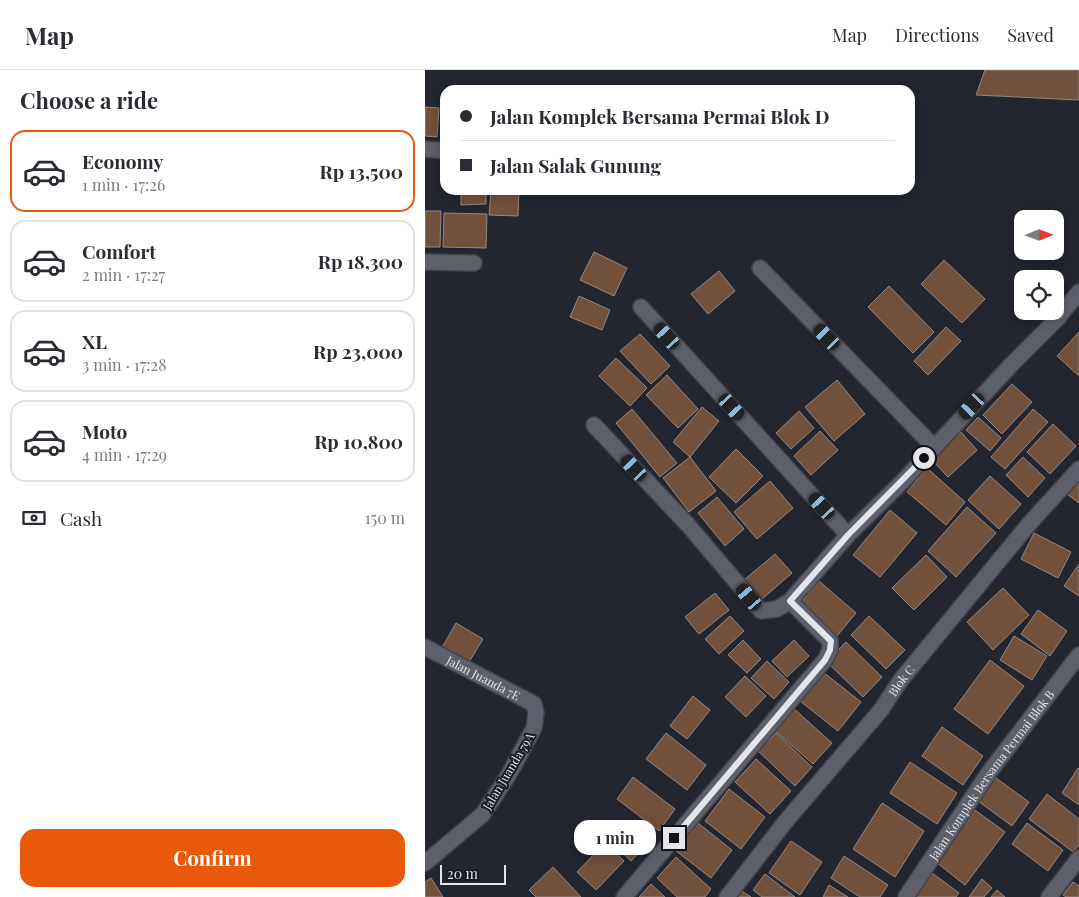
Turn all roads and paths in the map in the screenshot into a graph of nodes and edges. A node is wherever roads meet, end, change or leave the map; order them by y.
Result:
1 (425, 149) edge
2 (440, 150) edge
3 (425, 262) edge
4 (475, 263) dead end
5 (759, 268) dead end
6 (1079, 292) edge
7 (641, 307) dead end
8 (594, 425) dead end
9 (934, 447) junction
10 (1079, 469) edge
11 (848, 535) junction
12 (790, 601) junction
13 (425, 647) edge
14 (1079, 655) edge
15 (536, 713) joint
16 (1079, 858) edge
17 (425, 863) edge
18 (624, 897) edge
19 (727, 897) edge
20 (906, 897) edge
21 (1049, 897) edge

1 - 2 street
3 - 4 street
5 - 9 street
6 - 9 street
7 - 11 street
8 - 12 street
9 - 11 street
10 - 19 street, Blok C
11 - 12 street
12 - 18 street
13 - 15 street, Jalan Juanda 7E
14 - 20 street, Jalan Komplek Bersama Permai Blok B
15 - 17 street, Jalan Juanda 79A
16 - 21 street

